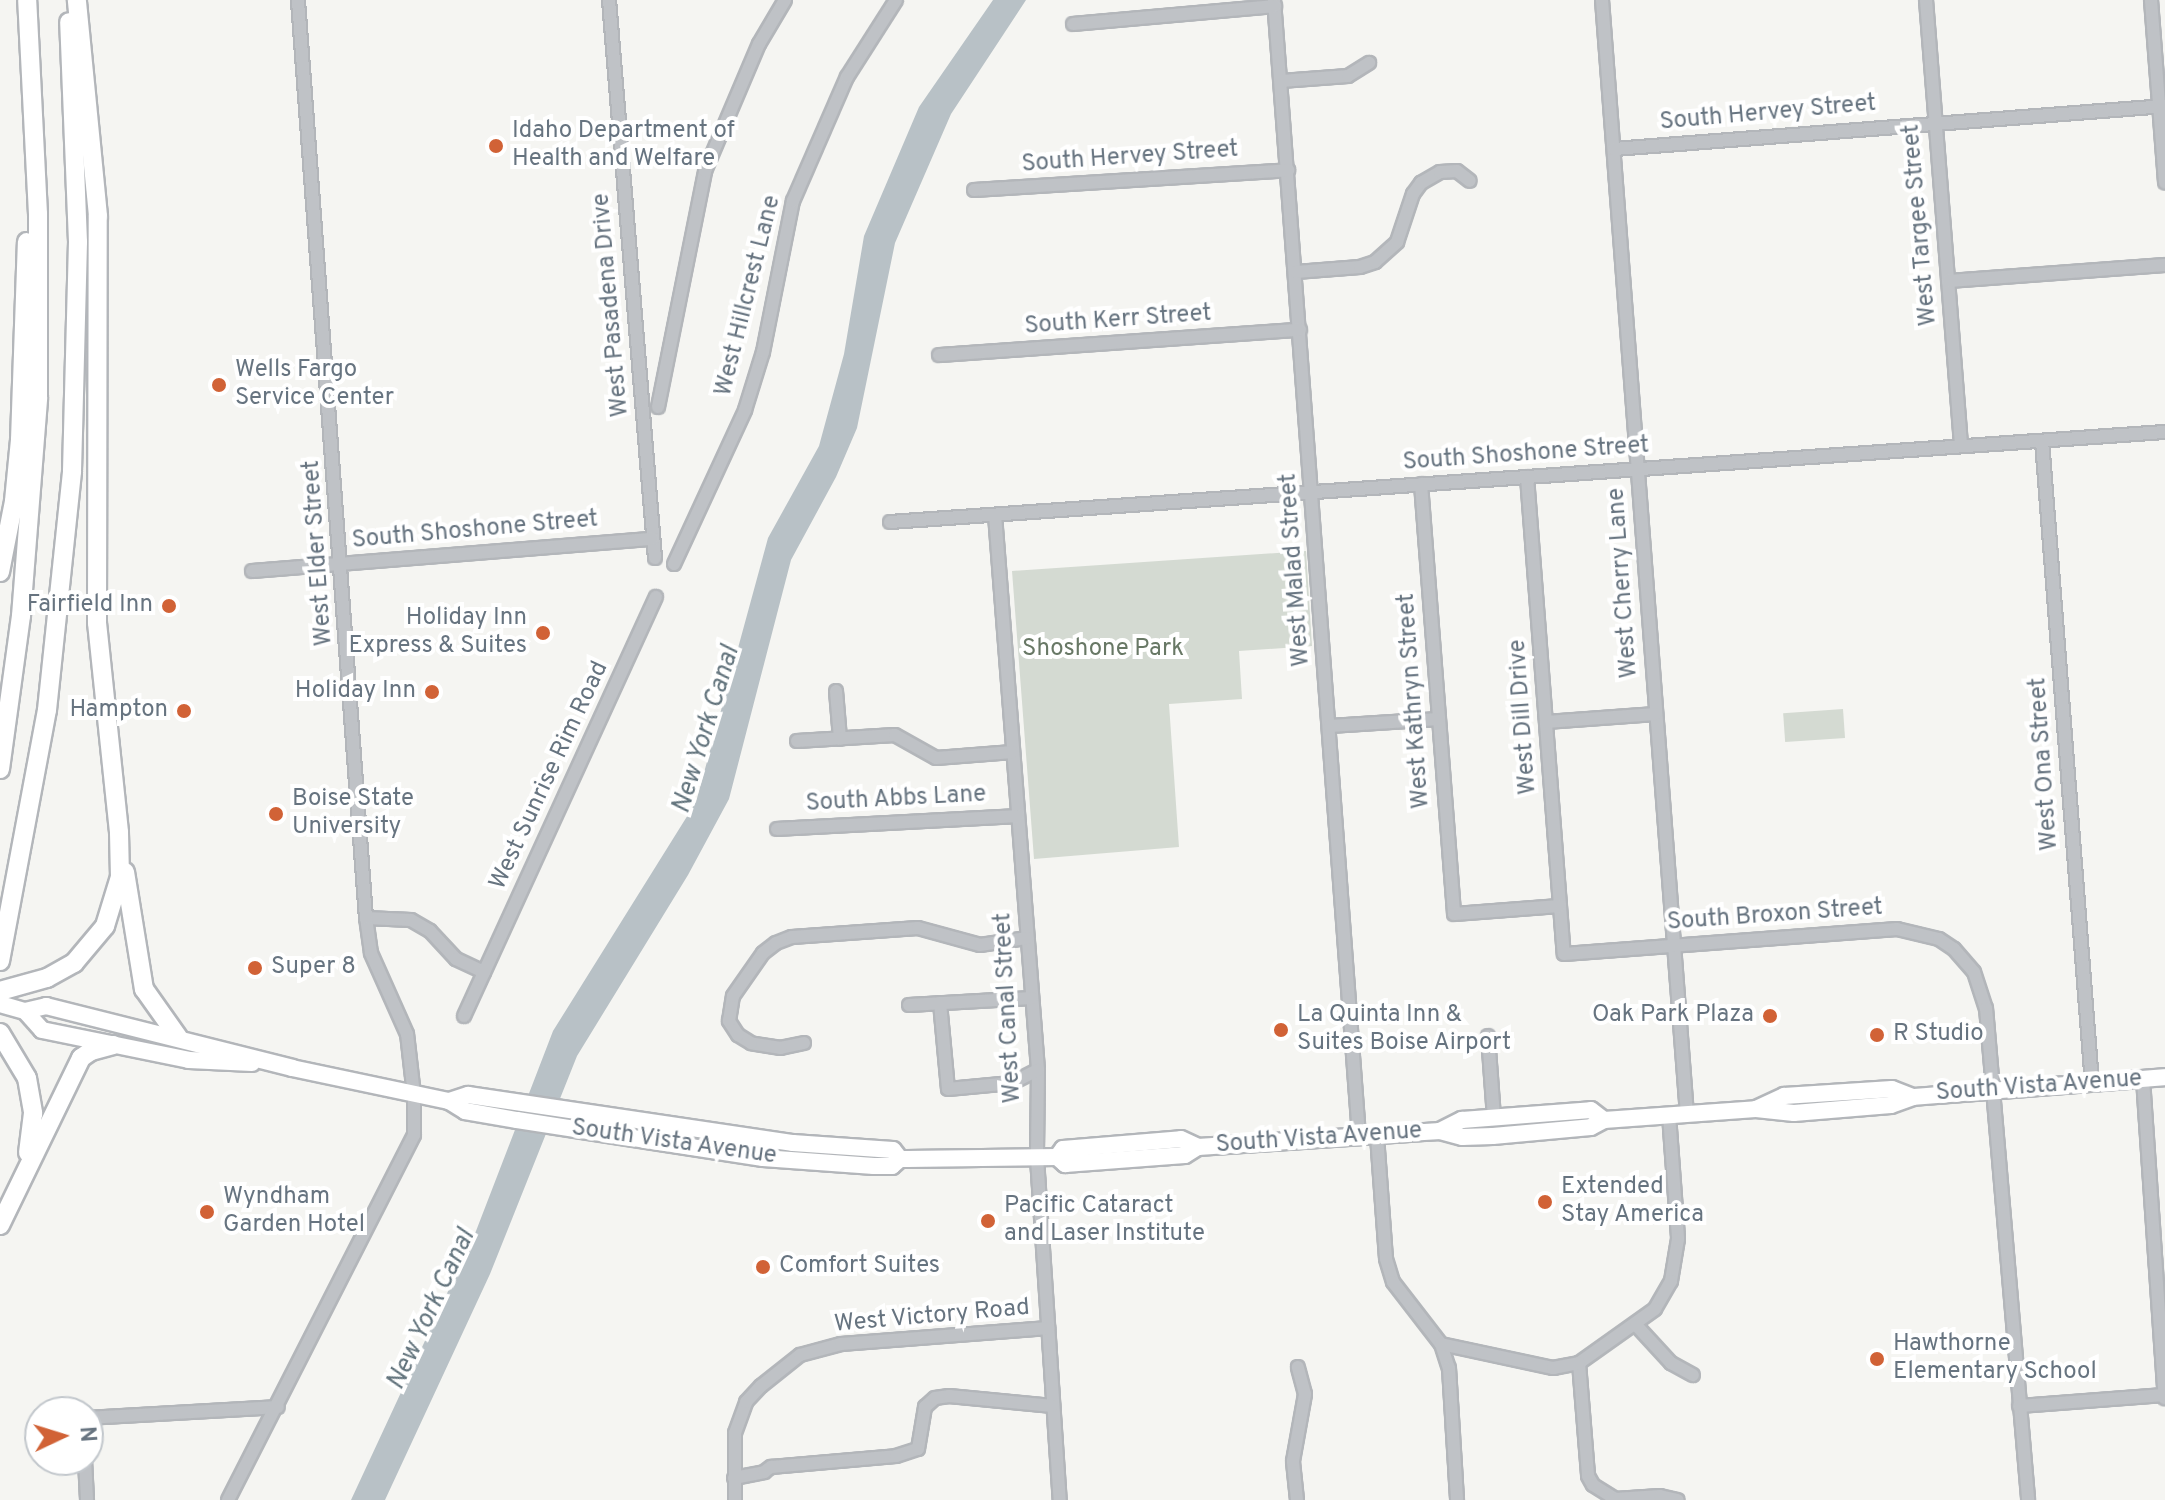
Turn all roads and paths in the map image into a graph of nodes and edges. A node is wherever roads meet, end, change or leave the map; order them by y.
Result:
1 (27, 0) edge
2 (68, 0) edge
3 (77, 0) edge
4 (298, 0) edge
5 (609, 0) edge
6 (785, 0) edge
7 (896, 0) edge
8 (1602, 0) edge
9 (1926, 0) edge
10 (2151, 0) edge
11 (1275, 3) edge
12 (28, 23) junction
13 (1073, 24) dead end
14 (1369, 63) dead end
15 (1281, 81) junction
16 (2162, 106) edge
17 (1935, 122) junction
18 (1614, 149) junction
19 (1288, 170) junction
20 (1470, 181) dead end
21 (2165, 182) edge
22 (974, 190) dead end
23 (2165, 265) edge
24 (1296, 272) junction
25 (1948, 281) junction
26 (1300, 330) junction
27 (939, 355) dead end
28 (658, 407) dead end
29 (2165, 432) edge
30 (2042, 441) junction
31 (1961, 446) junction
32 (1637, 469) junction
33 (1527, 477) junction
34 (1421, 484) junction
35 (1313, 492) junction
36 (995, 515) junction
37 (890, 522) dead end
38 (653, 539) junction
39 (655, 558) dead end
40 (342, 564) junction
41 (674, 564) dead end
42 (252, 571) dead end
43 (0, 572) edge
44 (656, 597) dead end
45 (836, 691) dead end
46 (1656, 714) junction
47 (1439, 719) junction
48 (1546, 722) junction
49 (1330, 726) junction
50 (840, 739) junction
51 (797, 741) dead end
52 (1013, 752) junction
53 (0, 769) edge
54 (1018, 816) junction
55 (777, 829) dead end
56 (119, 832) junction
57 (1560, 906) junction
58 (366, 918) junction
59 (1027, 938) junction
60 (1674, 946) junction
61 (1564, 954) joint
62 (0, 961) edge
63 (484, 972) junction
64 (0, 991) edge
65 (1032, 998) junction
66 (940, 1003) junction
67 (0, 1004) edge
68 (909, 1005) dead end
69 (25, 1011) junction
70 (464, 1016) dead end
71 (1488, 1036) dead end
72 (178, 1037) junction
73 (5, 1041) edge
74 (804, 1043) dead end
75 (113, 1045) junction
76 (277, 1064) junction
77 (1038, 1070) junction
78 (2165, 1077) edge
79 (2143, 1079) junction
80 (2092, 1083) junction
81 (1993, 1091) junction
82 (414, 1095) junction
83 (449, 1101) junction
84 (1678, 1115) junction
85 (1494, 1117) junction
86 (1604, 1120) junction
87 (1440, 1131) junction
88 (1377, 1136) junction
89 (1359, 1137) junction
90 (1037, 1158) junction
91 (900, 1159) junction
92 (25, 1171) junction
93 (0, 1225) edge
94 (1636, 1325) junction
95 (1048, 1328) junction
96 (1441, 1344) junction
97 (1579, 1363) junction
98 (1298, 1367) dead end
99 (1693, 1375) dead end
100 (2165, 1396) edge
101 (1053, 1406) junction
102 (2019, 1406) junction
103 (278, 1407) junction
104 (104, 1417) edge
105 (86, 1476) edge
106 (734, 1478) junction
107 (87, 1500) edge
108 (228, 1500) edge
109 (735, 1500) edge
110 (1060, 1500) edge
111 (1297, 1500) edge
112 (1457, 1500) edge
113 (1678, 1500) edge
114 (2028, 1500) edge

1 - 12 highway
2 - 62 highway
3 - 56 highway
4 - 40 street, West Elder Street
5 - 38 street, West Pasadena Drive
6 - 28 street
7 - 41 street, West Hillcrest Lane
8 - 18 street, West Cherry Lane
9 - 17 street, West Targee Street
10 - 16 street
11 - 13 street
11 - 15 street, West Malad Street
12 - 43 highway
12 - 53 highway
14 - 15 street
15 - 19 street, West Malad Street
16 - 17 street, South Hervey Street
16 - 21 street
17 - 18 street, South Hervey Street
17 - 25 street, West Targee Street
18 - 32 street, West Cherry Lane
19 - 22 street, South Hervey Street
19 - 24 street, West Malad Street
20 - 24 street
23 - 25 street
24 - 26 street, West Malad Street
25 - 31 street, West Targee Street
26 - 27 street, South Kerr Street
26 - 35 street, West Malad Street
29 - 30 street, South Shoshone Street
30 - 31 street, South Shoshone Street
30 - 80 street, West Ona Street
31 - 32 street, South Shoshone Street
32 - 33 street, South Shoshone Street
32 - 46 street, West Cherry Lane
33 - 34 street, South Shoshone Street
33 - 48 street, West Dill Drive
34 - 35 street, South Shoshone Street
34 - 47 street, West Kathryn Street
35 - 36 street, South Shoshone Street
35 - 49 street, West Malad Street
36 - 37 street, South Shoshone Street
36 - 52 street, West Canal Street
38 - 39 street, West Pasadena Drive
38 - 40 street, South Shoshone Street
40 - 42 street, South Shoshone Street
40 - 58 street, West Elder Street
44 - 63 street, West Sunrise Rim Road
45 - 50 street
46 - 48 street
46 - 60 street, West Cherry Lane
47 - 49 street
47 - 57 street, West Kathryn Street
48 - 57 street, West Dill Drive
49 - 89 street, West Malad Street
50 - 51 street
50 - 52 street
52 - 54 street, West Canal Street
54 - 55 street, South Abbs Lane
54 - 59 street, West Canal Street
56 - 64 highway
56 - 72 highway
57 - 61 street, West Dill Drive
58 - 63 street
58 - 82 street, West Elder Street
59 - 65 street, West Canal Street
59 - 74 street
60 - 61 street, South Broxon Street
60 - 81 street, South Broxon Street
60 - 84 street, West Cherry Lane
63 - 70 street, West Sunrise Rim Road
65 - 66 street
65 - 77 street, West Canal Street
66 - 68 street
66 - 77 street
67 - 69 main road, South Vista Avenue
69 - 72 main road, South Vista Avenue
69 - 75 main road, South Vista Avenue
71 - 85 street
72 - 76 main road, South Vista Avenue
73 - 92 highway
75 - 76 main road, South Vista Avenue
75 - 92 highway
76 - 82 main road, South Vista Avenue
77 - 90 street, West Canal Street
78 - 79 main road, South Vista Avenue
79 - 80 main road, South Vista Avenue
79 - 100 street
80 - 81 main road, South Vista Avenue
81 - 84 main road, South Vista Avenue
81 - 102 street
82 - 83 main road, South Vista Avenue
82 - 103 street
83 - 91 main road, South Vista Avenue
83 - 91 main road, South Vista Avenue
84 - 86 main road, South Vista Avenue
84 - 94 street, West Cherry Lane
85 - 86 main road, South Vista Avenue
85 - 87 main road, South Vista Avenue
86 - 87 main road, South Vista Avenue
87 - 88 main road, South Vista Avenue
88 - 89 main road, South Vista Avenue
88 - 96 street
89 - 90 main road, South Vista Avenue
90 - 91 main road, South Vista Avenue
90 - 95 street, West Canal Street
92 - 93 highway
94 - 97 street, West Cherry Lane
94 - 99 street
95 - 101 street, West Canal Street
95 - 106 street, West Victory Road
96 - 97 street
96 - 112 street
97 - 113 street
98 - 111 street
100 - 102 street
101 - 106 street
101 - 110 street, West Canal Street
102 - 114 street
103 - 104 street
103 - 108 street
105 - 107 street
106 - 109 street, West Victory Road

